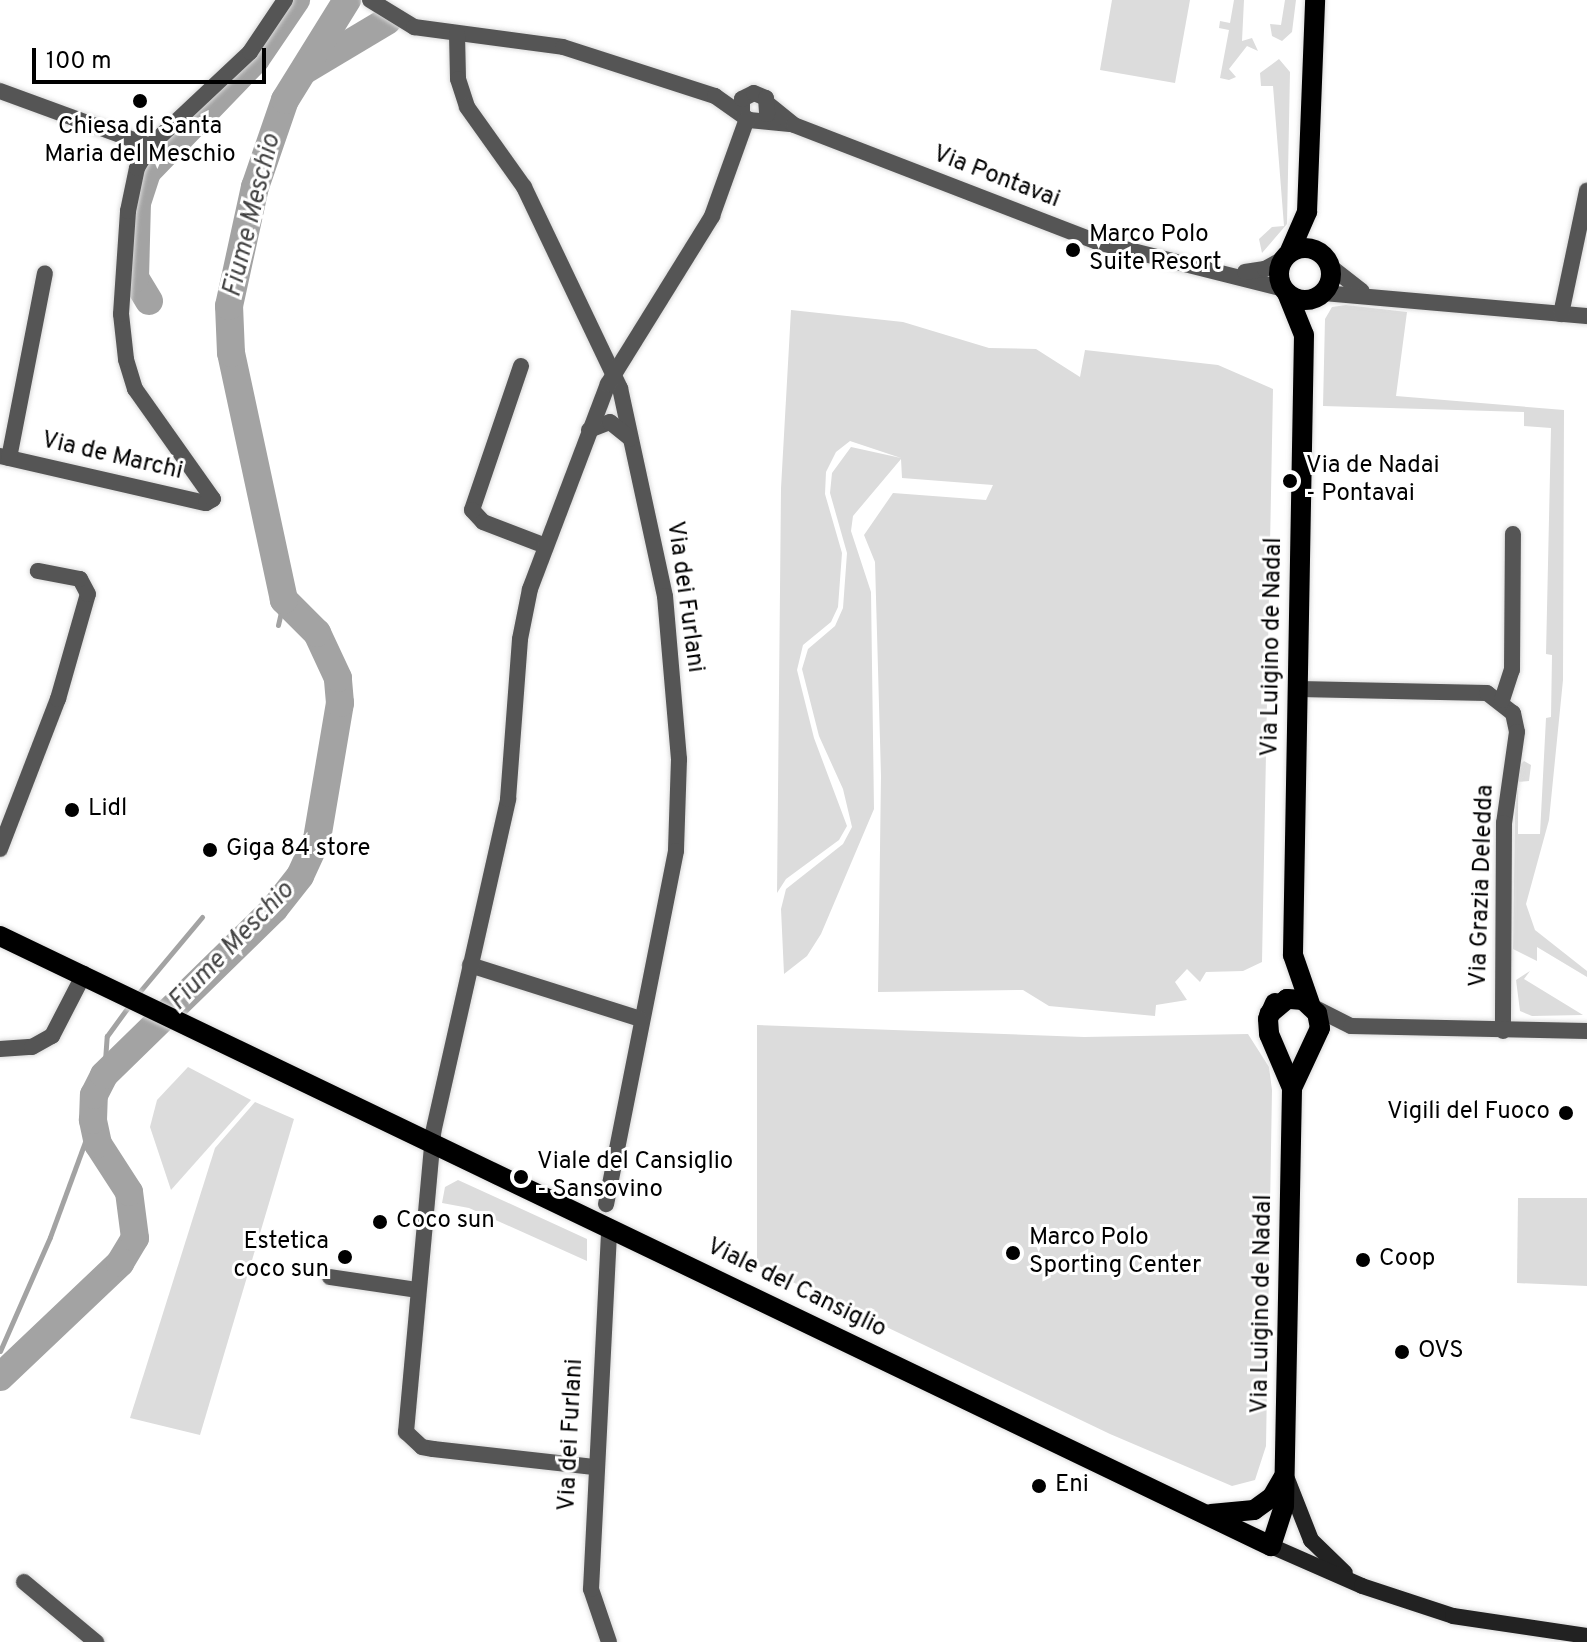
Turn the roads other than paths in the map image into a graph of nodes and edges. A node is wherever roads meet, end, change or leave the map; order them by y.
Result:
1 (285, 0) edge
2 (370, 0) edge
3 (1315, 0) edge
4 (457, 34) junction
5 (0, 91) edge
6 (768, 104) junction
7 (749, 118) junction
8 (794, 125) junction
9 (150, 146) junction
10 (1587, 191) edge
11 (1306, 216) junction
12 (1287, 255) junction
13 (1326, 260) junction
14 (1231, 272) junction
15 (45, 273) dead end
16 (1285, 291) junction
17 (1372, 294) junction
18 (1321, 295) junction
19 (1561, 314) junction
20 (1587, 316) edge
21 (1304, 335) junction
22 (521, 366) dead end
23 (613, 372) junction
24 (589, 430) junction
25 (633, 443) junction
26 (4, 457) edge
27 (1513, 534) dead end
28 (546, 546) junction
29 (38, 571) dead end
30 (1299, 689) junction
31 (1502, 700) junction
32 (0, 849) edge
33 (0, 936) edge
34 (1294, 959) junction
35 (470, 965) junction
36 (84, 974) junction
37 (1312, 1006) junction
38 (1269, 1014) junction
39 (640, 1019) junction
40 (1348, 1025) junction
41 (1503, 1031) junction
42 (1587, 1031) edge
43 (1273, 1042) junction
44 (1314, 1043) junction
45 (0, 1049) edge
46 (1292, 1088) junction
47 (432, 1143) junction
48 (606, 1204) dead end
49 (609, 1228) junction
50 (330, 1277) dead end
51 (417, 1290) junction
52 (594, 1467) junction
53 (1285, 1473) junction
54 (1203, 1513) junction
55 (1271, 1546) junction
56 (24, 1582) dead end
57 (1362, 1586) junction
58 (1587, 1636) edge
59 (96, 1642) edge
60 (609, 1642) edge

1 - 9 street
2 - 4 street, Via Pontavai
3 - 11 main road
4 - 7 street, Via Pontavai
4 - 23 street, Via dei Furlani
5 - 9 street
6 - 7 street
6 - 7 street
6 - 8 street, Via Pontavai
7 - 8 street, Via Pontavai
7 - 23 street
8 - 14 street, Via Pontavai
9 - 26 street, Via de Marchi
10 - 19 street
11 - 12 main road
11 - 13 main road
12 - 13 main road
12 - 14 street, Via Pontavai
12 - 16 main road
13 - 17 street
13 - 18 main road
14 - 16 street, Via Pontavai
15 - 26 street
16 - 18 main road
16 - 21 main road, Via Luigino de Nadal
17 - 18 street
17 - 19 street
18 - 21 main road, Via Luigino de Nadal
19 - 20 street
21 - 30 main road, Via Luigino de Nadal
22 - 28 street
23 - 24 street
23 - 25 street, Via dei Furlani
24 - 25 street
24 - 28 street
25 - 39 street, Via dei Furlani
27 - 31 street
28 - 35 street
29 - 32 street
30 - 31 street
30 - 34 main road, Via Luigino de Nadal
31 - 41 street, Via Grazia Deledda
33 - 36 main road, Viale del Cansiglio
34 - 37 main road, Via Luigino de Nadal
34 - 38 main road, Via Luigino de Nadal
35 - 39 street
35 - 47 street
36 - 45 street
36 - 47 main road, Viale del Cansiglio
37 - 38 main road
37 - 40 street
37 - 44 main road, Via Luigino de Nadal
38 - 43 main road, Via Luigino de Nadal
39 - 48 street, Via dei Furlani
40 - 41 street
40 - 44 street
41 - 42 street
43 - 44 main road
43 - 46 main road, Via Luigino de Nadal
44 - 46 main road, Via Luigino de Nadal
46 - 53 main road, Via Luigino de Nadal
47 - 49 main road, Viale del Cansiglio
47 - 51 street
49 - 52 street, Via dei Furlani
49 - 54 main road, Viale del Cansiglio
50 - 51 street
51 - 52 street
52 - 60 street, Via dei Furlani
53 - 54 main road
53 - 55 main road, Via Luigino de Nadal
53 - 57 main road, Via Luigino de Nadal
54 - 55 main road, Viale del Cansiglio
55 - 57 main road, Viale del Cansiglio
56 - 59 street
57 - 58 main road, Viale del Cansiglio

